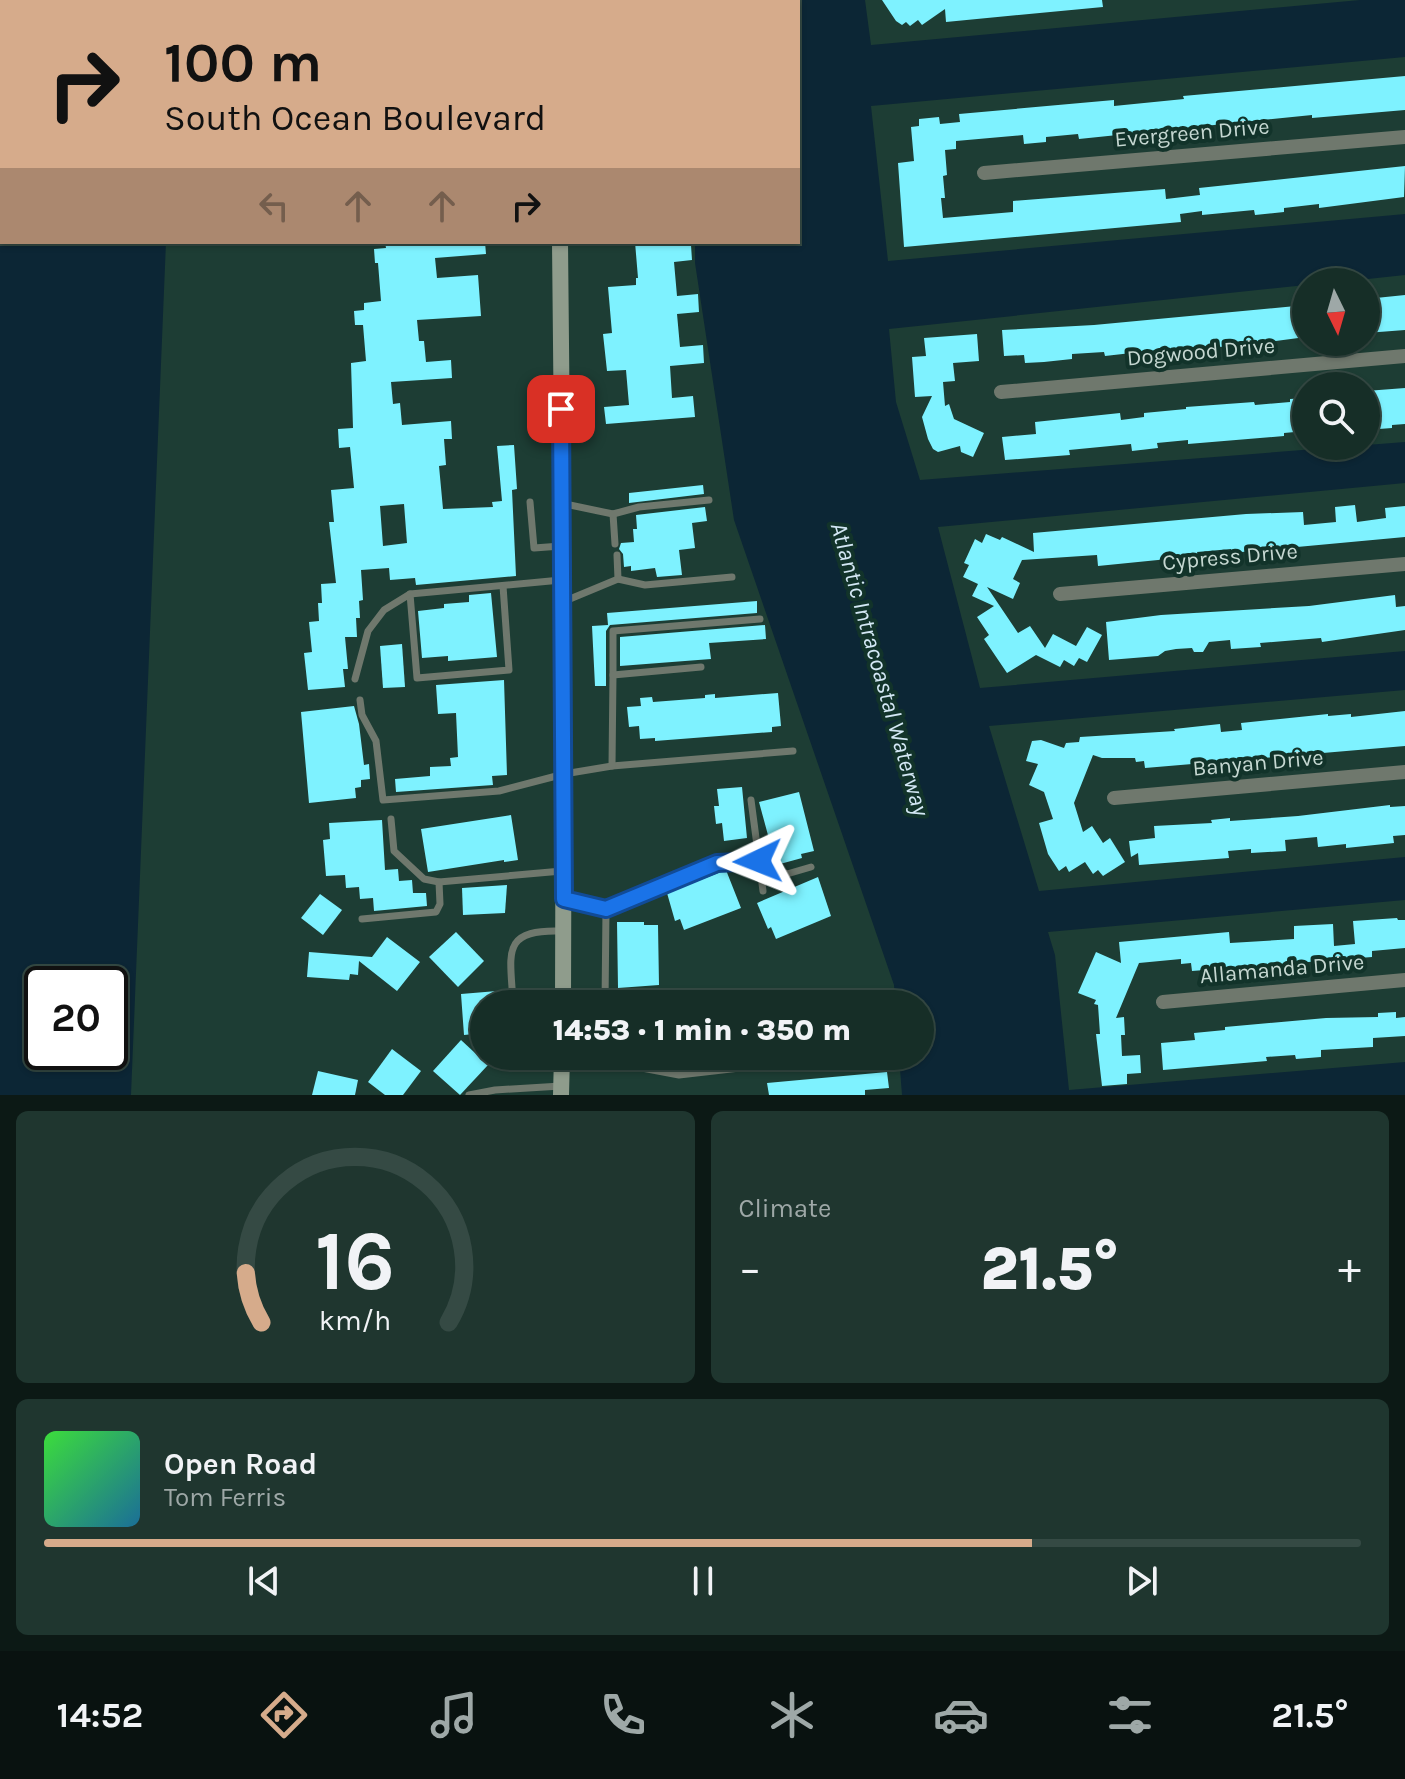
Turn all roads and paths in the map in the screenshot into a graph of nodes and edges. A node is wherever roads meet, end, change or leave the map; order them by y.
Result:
1 (1405, 137) edge
2 (984, 173) dead end
3 (560, 244) edge
4 (1405, 356) edge
5 (1001, 392) dead end
6 (709, 500) dead end
7 (530, 502) dead end
8 (563, 503) junction
9 (613, 514) junction
10 (615, 544) dead end
11 (563, 546) junction
12 (617, 555) dead end
13 (1405, 564) edge
14 (732, 577) dead end
15 (618, 579) junction
16 (563, 580) junction
17 (503, 586) junction
18 (410, 594) junction
19 (1060, 594) dead end
20 (564, 602) junction
21 (760, 619) dead end
22 (701, 667) dead end
23 (613, 675) junction
24 (355, 679) dead end
25 (360, 700) dead end
26 (793, 751) dead end
27 (612, 766) junction
28 (1405, 772) edge
29 (564, 774) junction
30 (1114, 798) dead end
31 (751, 800) dead end
32 (391, 819) dead end
33 (758, 861) junction
34 (811, 867) dead end
35 (564, 871) junction
36 (439, 882) junction
37 (763, 891) dead end
38 (564, 899) junction
39 (606, 909) junction
40 (362, 919) dead end
41 (563, 931) junction
42 (1405, 980) edge
43 (512, 990) edge
44 (563, 990) edge
45 (605, 990) edge
46 (1163, 1002) dead end
47 (562, 1070) edge
48 (653, 1070) edge
49 (722, 1070) edge
50 (561, 1090) edge
51 (469, 1095) edge

1 - 2 street, Evergreen Drive
3 - 8 main road
4 - 5 street, Dogwood Drive
6 - 9 lane
7 - 11 lane
8 - 9 lane
8 - 11 main road
9 - 10 lane
11 - 16 main road
12 - 15 lane
13 - 19 street, Cypress Drive
14 - 15 lane
15 - 20 lane
16 - 17 lane
16 - 20 main road
17 - 18 lane
17 - 18 lane
18 - 24 lane
20 - 29 main road
21 - 23 lane
22 - 23 lane
23 - 27 lane
25 - 29 lane
26 - 27 lane
27 - 29 lane
28 - 30 street, Banyan Drive
29 - 35 main road
31 - 33 lane
32 - 36 lane
33 - 34 lane
33 - 37 lane
33 - 39 lane
35 - 36 lane
35 - 38 main road
36 - 40 lane
38 - 39 lane
38 - 41 main road
39 - 45 lane
41 - 43 lane
41 - 44 main road
42 - 46 street, Allamanda Drive
47 - 50 main road
48 - 49 lane
50 - 51 lane

